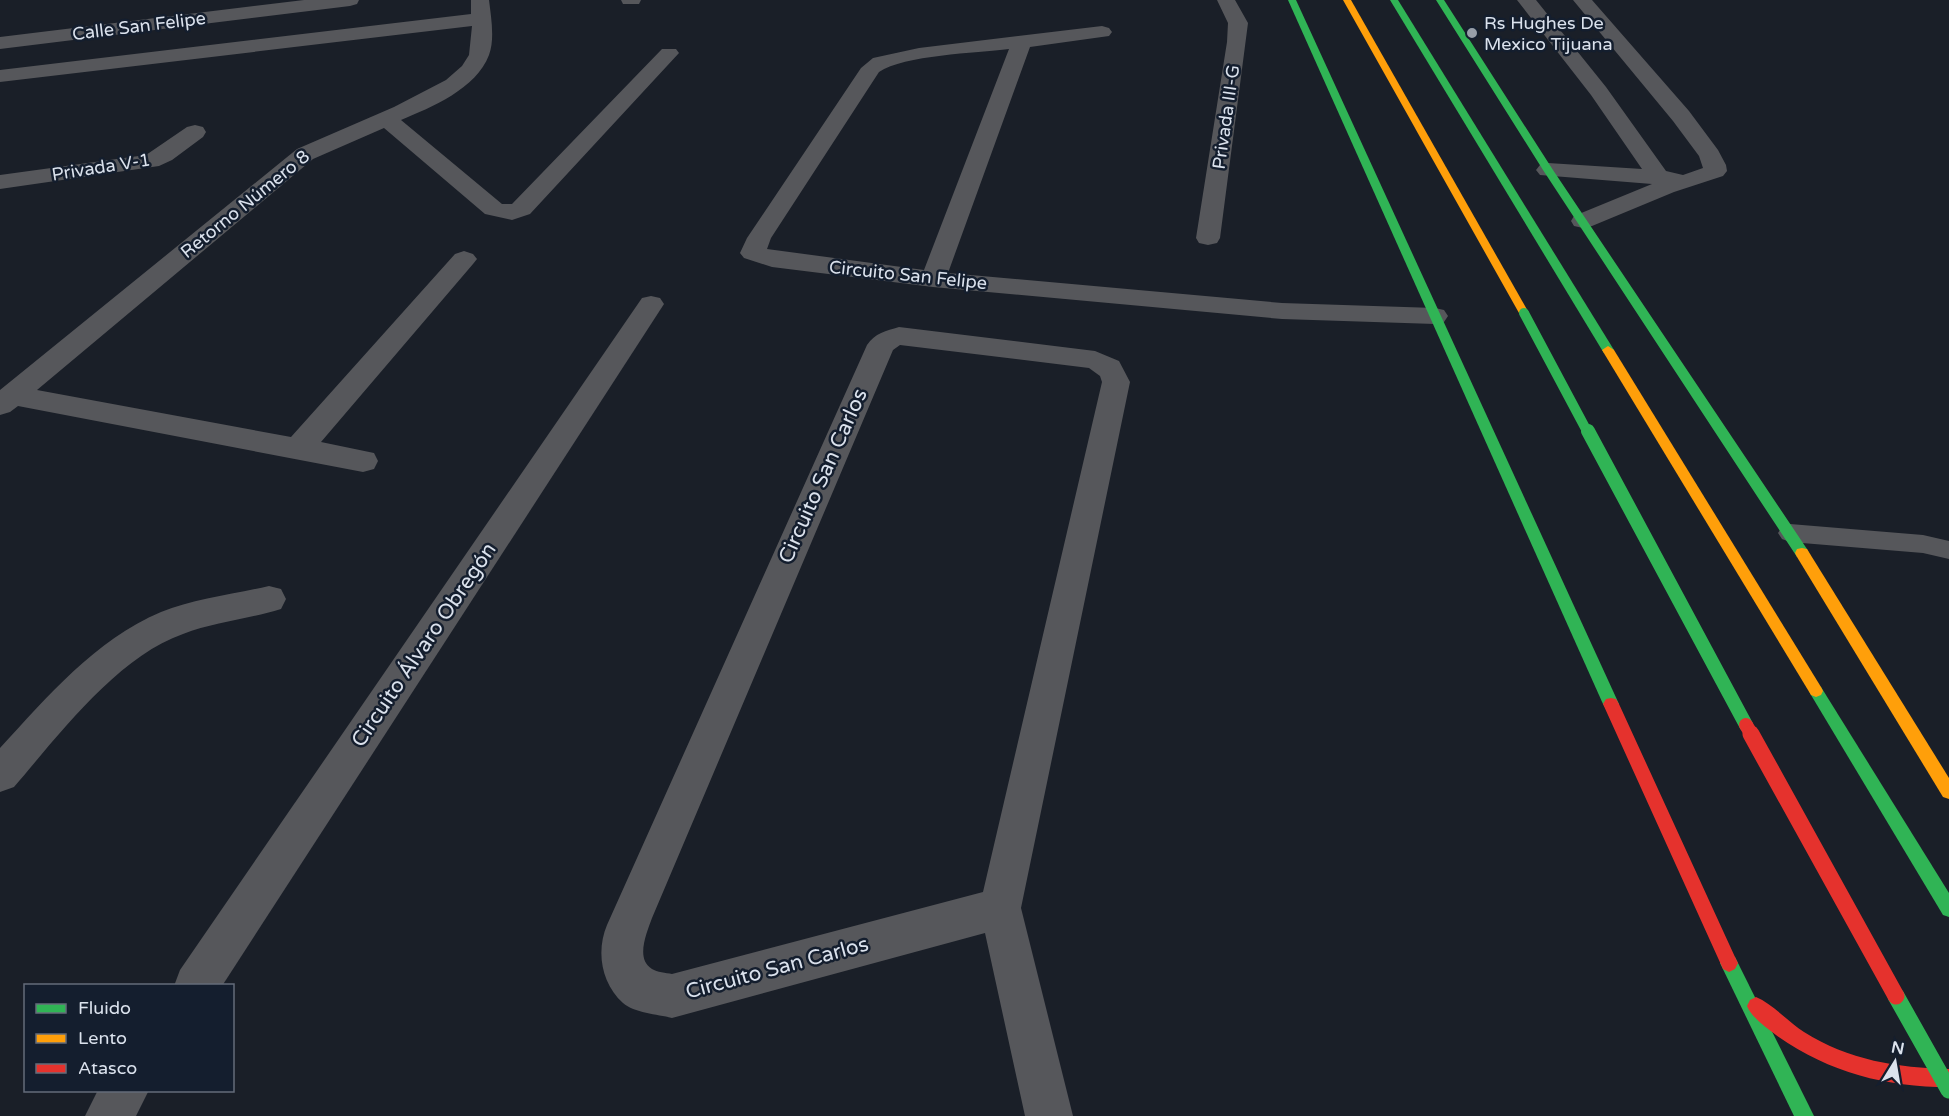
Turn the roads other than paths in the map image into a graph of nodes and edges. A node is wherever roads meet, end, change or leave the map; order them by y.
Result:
1 (350, 0) edge
2 (1226, 0) edge
3 (1292, 0) edge
4 (1347, 0) edge
5 (1394, 0) edge
6 (1440, 0) edge
7 (1526, 0) edge
8 (1582, 0) edge
9 (288, 4) edge
10 (480, 10) edge
11 (1102, 32) dead end
12 (1021, 42) junction
13 (0, 44) edge
14 (669, 53) dead end
15 (0, 76) edge
16 (387, 119) junction
17 (195, 132) dead end
18 (1548, 170) junction
19 (33, 178) junction
20 (0, 182) edge
21 (1663, 182) junction
22 (0, 200) edge
23 (1582, 221) junction
24 (1208, 238) dead end
25 (464, 259) dead end
26 (933, 279) junction
27 (651, 304) dead end
28 (1435, 316) junction
29 (6, 400) edge
30 (299, 448) junction
31 (363, 461) dead end
32 (1790, 533) junction
33 (1949, 550) edge
34 (269, 599) dead end
35 (0, 775) edge
36 (1949, 792) edge
37 (1000, 908) junction
38 (1949, 909) edge
39 (197, 984) edge
40 (1738, 986) junction
41 (1949, 1078) edge
42 (1949, 1090) edge
43 (125, 1092) edge
44 (110, 1116) edge
45 (1049, 1116) edge
46 (1804, 1116) edge

1 - 9 street, Calle San Felipe
2 - 24 street, Privada III-G
3 - 28 street
4 - 42 street, bridge
5 - 38 street
6 - 18 street
7 - 21 street
8 - 21 street
9 - 13 street, Calle San Felipe
10 - 15 street
10 - 16 street, Retorno Número 8
11 - 12 street
12 - 26 street
12 - 26 street, Circuito San Felipe
14 - 16 street
16 - 29 street, Retorno Número 8
17 - 19 street, Privada V-1
18 - 21 street
18 - 23 street
19 - 20 street, Privada V-1
19 - 22 street, Privada V-1
21 - 23 street
23 - 32 street
25 - 30 street
26 - 28 street, Circuito San Felipe
27 - 39 street, Circuito Álvaro Obregón
28 - 40 street
29 - 30 street, Retorno Número 8
30 - 31 street, Retorno Número 8
32 - 33 lane
32 - 36 street
34 - 35 street
37 - 37 street, Circuito San Carlos
37 - 45 street, Circuito San Carlos
40 - 41 street
40 - 46 street
43 - 44 street

